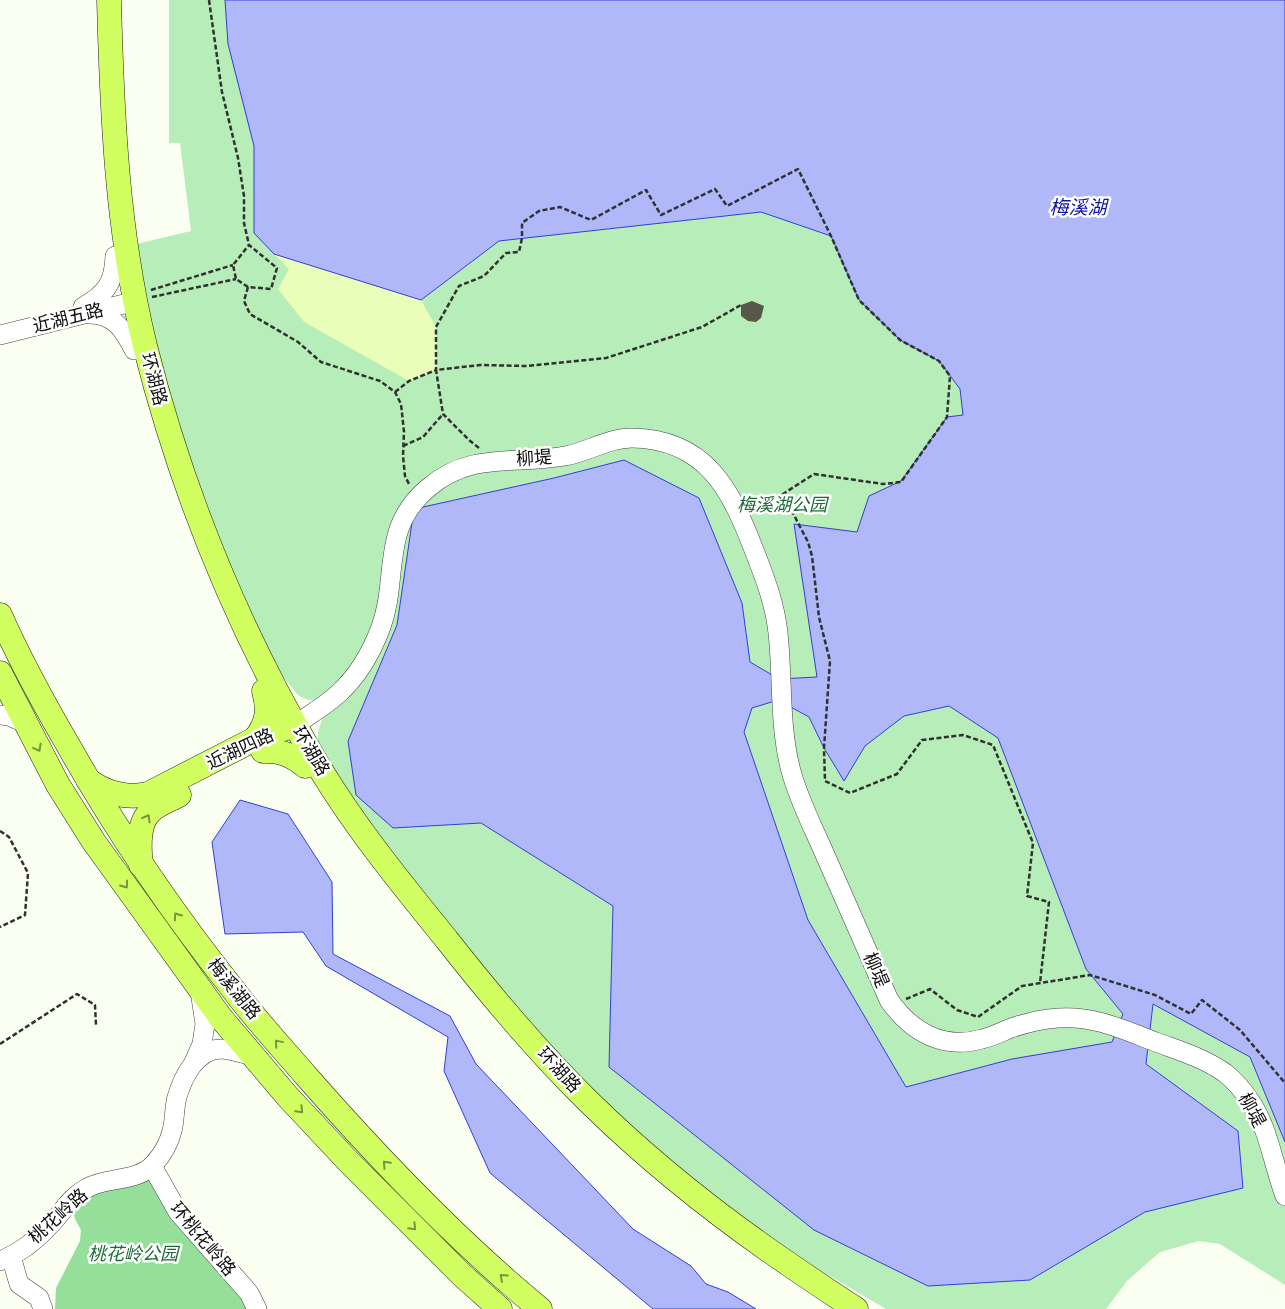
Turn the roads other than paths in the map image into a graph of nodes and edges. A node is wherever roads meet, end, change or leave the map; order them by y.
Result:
1 (98, 0) edge
2 (110, 0) edge
3 (115, 256) junction
4 (129, 299) junction
5 (83, 310) junction
6 (0, 328) edge
7 (0, 335) edge
8 (134, 350) junction
9 (0, 615) edge
10 (2, 678) edge
11 (269, 688) junction
12 (0, 706) edge
13 (320, 708) junction
14 (0, 715) edge
15 (25, 723) junction
16 (288, 728) junction
17 (259, 745) junction
18 (309, 762) junction
19 (88, 780) junction
20 (141, 865) junction
21 (199, 988) junction
22 (253, 1056) junction
23 (194, 1062) junction
24 (152, 1166) junction
25 (1285, 1196) edge
26 (5, 1258) edge
27 (42, 1309) edge
28 (257, 1309) edge
29 (500, 1309) edge
30 (540, 1309) edge
31 (833, 1309) edge
32 (856, 1309) edge

1 - 3 main road, 环湖路
2 - 4 main road, 环湖路
3 - 4 main road, 环湖路
3 - 5 street
4 - 5 street, 近湖五路
4 - 8 main road, 环湖路
4 - 11 main road, 环湖路
5 - 6 street, 近湖五路
5 - 7 street, 近湖五路
5 - 8 street
8 - 11 main road, 环湖路
9 - 19 main road, 梅溪湖路
10 - 12 street
10 - 15 main road, 梅溪湖路
11 - 13 street
11 - 16 main road, 环湖路
11 - 17 main road
13 - 16 street, 柳堤
13 - 18 street
13 - 25 street, 柳堤
14 - 15 street
15 -> 21 main road, 梅溪湖路
16 - 17 main road, 近湖四路
16 - 18 main road, 环湖路
17 - 18 main road
17 - 19 main road, 近湖四路
20 -> 17 main road, 近湖四路
18 - 31 main road, 环湖路
18 - 32 main road, 环湖路
19 - 20 main road, 梅溪湖路
30 -> 20 main road, 梅溪湖路
21 - 22 main road, 梅溪湖路
21 - 23 street
22 - 23 street
22 -> 29 main road, 梅溪湖路
23 - 24 street
24 - 26 street, 桃花岭路
24 - 28 street, 环桃花岭路
26 - 27 street

